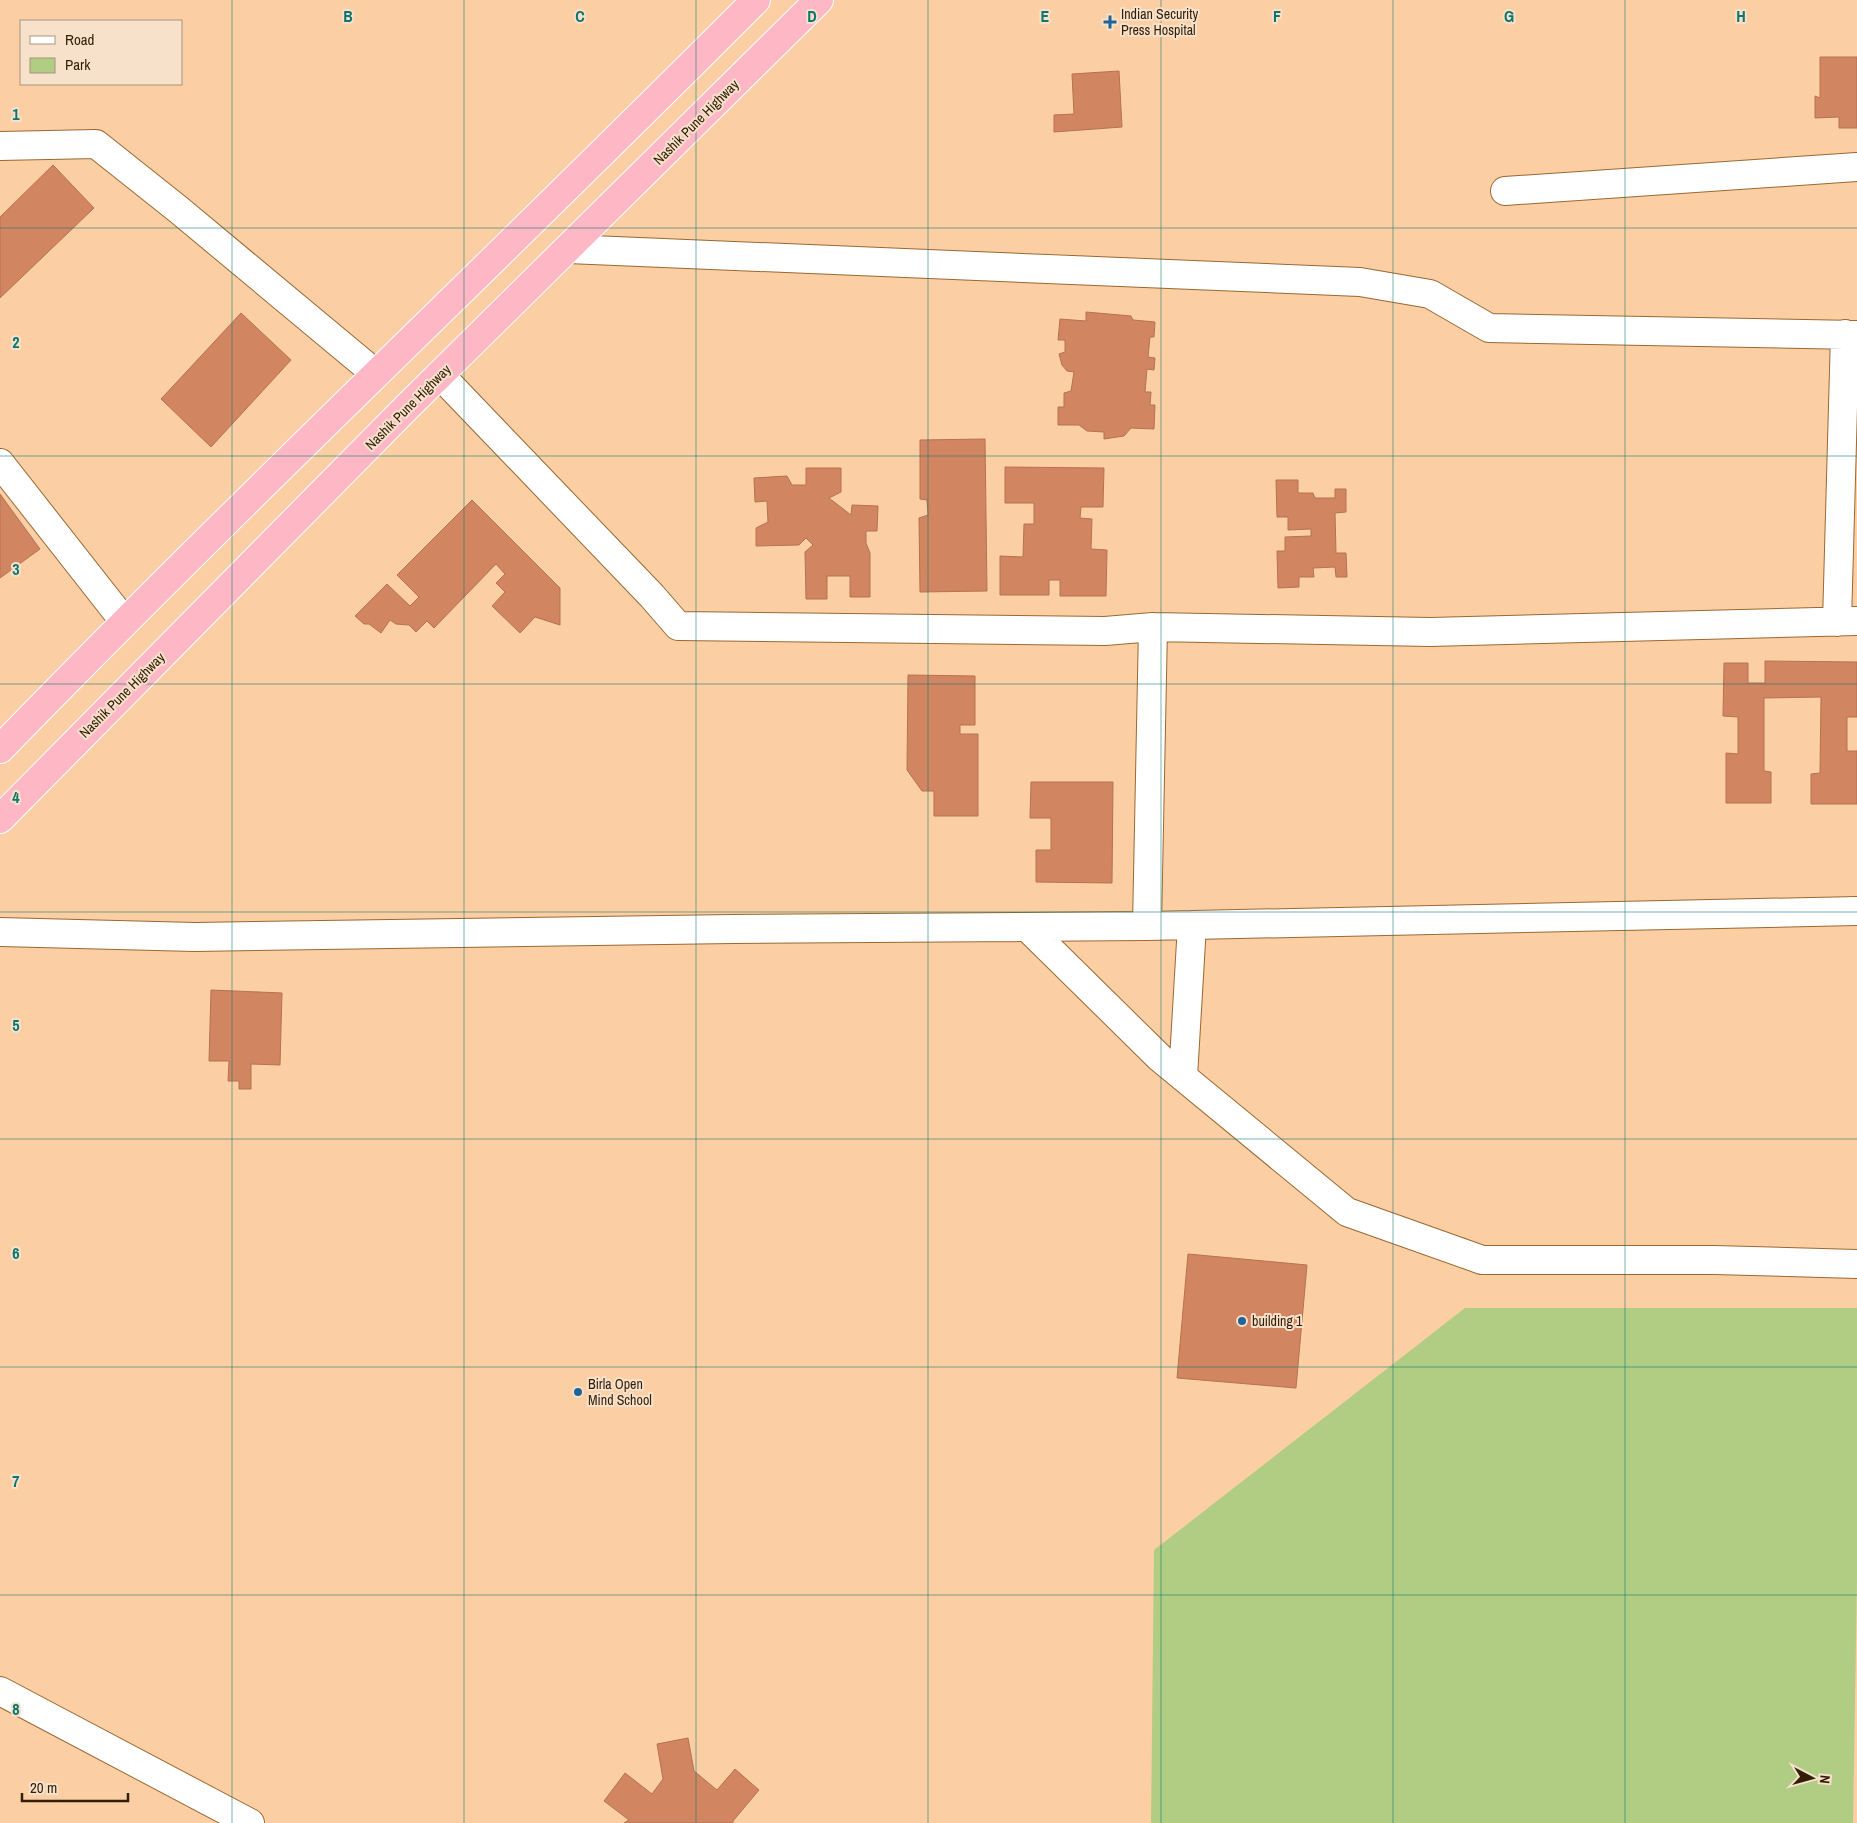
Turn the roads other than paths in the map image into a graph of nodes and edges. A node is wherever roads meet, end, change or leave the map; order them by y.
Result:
1 (756, 0) edge
2 (819, 0) edge
3 (0, 146) edge
4 (1857, 167) edge
5 (1505, 192) dead end
6 (568, 249) junction
7 (1851, 334) edge
8 (376, 374) junction
9 (440, 375) junction
10 (0, 463) edge
11 (124, 621) junction
12 (1847, 622) edge
13 (1153, 627) junction
14 (0, 749) edge
15 (0, 819) edge
16 (1857, 911) edge
17 (1192, 925) junction
18 (1027, 926) junction
19 (1148, 926) junction
20 (0, 932) edge
21 (1183, 1077) junction
22 (1857, 1264) edge
23 (0, 1691) edge
24 (250, 1823) edge

1 - 8 highway
2 - 6 highway, Nashik Pune Highway
3 - 8 street
4 - 5 street
6 - 7 street
6 - 9 highway, Nashik Pune Highway
7 - 12 street
8 - 11 highway
9 - 13 street
9 - 15 highway, Nashik Pune Highway
10 - 11 street
11 - 14 highway
12 - 13 street
13 - 19 street
16 - 17 street
17 - 19 street
17 - 21 street
18 - 19 street
18 - 20 street
18 - 21 street
21 - 22 street
23 - 24 street

